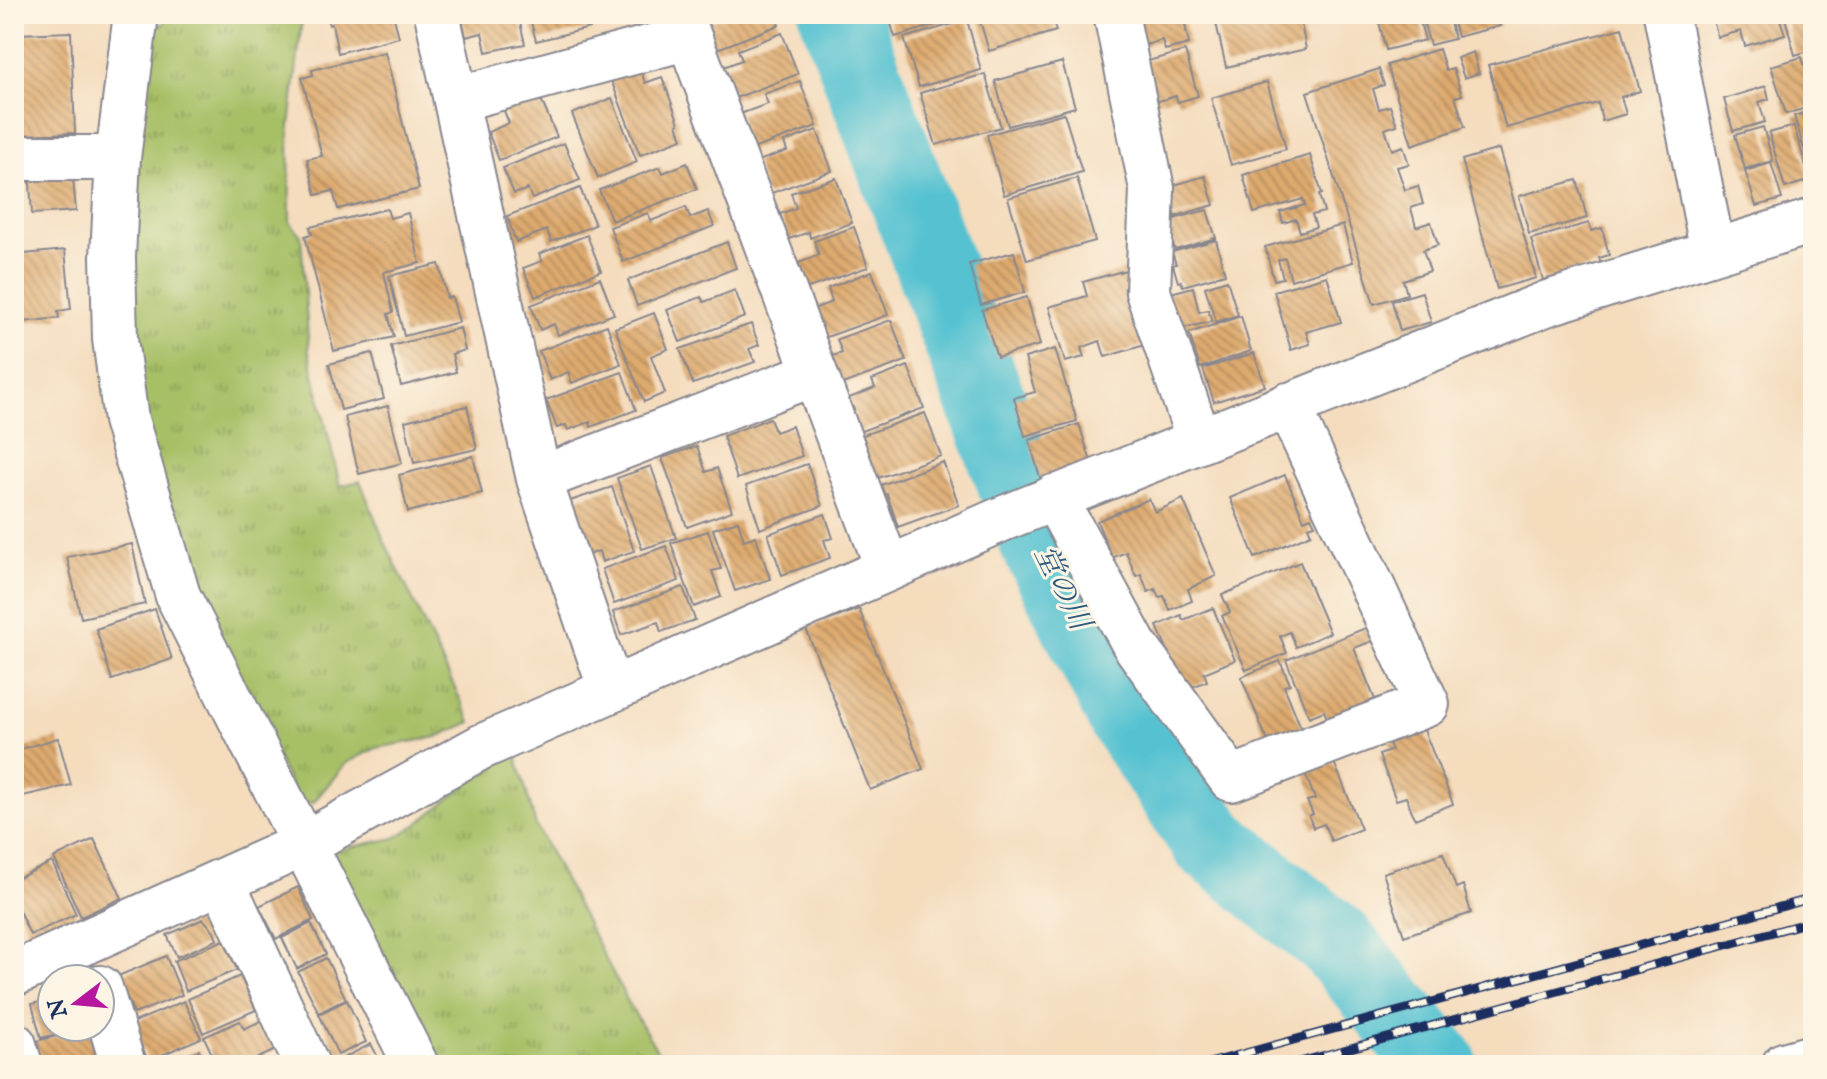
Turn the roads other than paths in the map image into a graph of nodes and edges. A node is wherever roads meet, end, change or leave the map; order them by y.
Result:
1 (136, 14) edge
2 (437, 14) edge
3 (1116, 14) edge
4 (1666, 14) edge
5 (458, 99) junction
6 (14, 158) edge
7 (118, 158) junction
8 (1813, 221) edge
9 (1713, 252) junction
10 (815, 373) junction
11 (1288, 405) junction
12 (1199, 440) junction
13 (539, 479) junction
14 (1054, 497) junction
15 (888, 569) junction
16 (611, 690) junction
17 (302, 845) junction
18 (222, 881) junction
19 (92, 960) edge
20 (14, 974) edge
21 (116, 1042) edge
22 (14, 1045) edge
23 (1813, 1057) edge
24 (20, 1065) edge
25 (123, 1065) edge
26 (307, 1065) edge
27 (416, 1065) edge
28 (1784, 1065) edge

1 - 7 street
2 - 5 street
3 - 12 street
4 - 9 street
5 - 10 street
5 - 13 street
6 - 7 street
7 - 17 street
8 - 9 street
9 - 11 street
10 - 13 street
10 - 15 street
11 - 12 street
11 - 14 street
12 - 14 street
13 - 16 street
14 - 15 street
15 - 16 street
16 - 17 street
17 - 18 street
17 - 27 street
18 - 19 street
18 - 26 street
19 - 20 street
21 - 25 street
22 - 24 street
23 - 28 street

